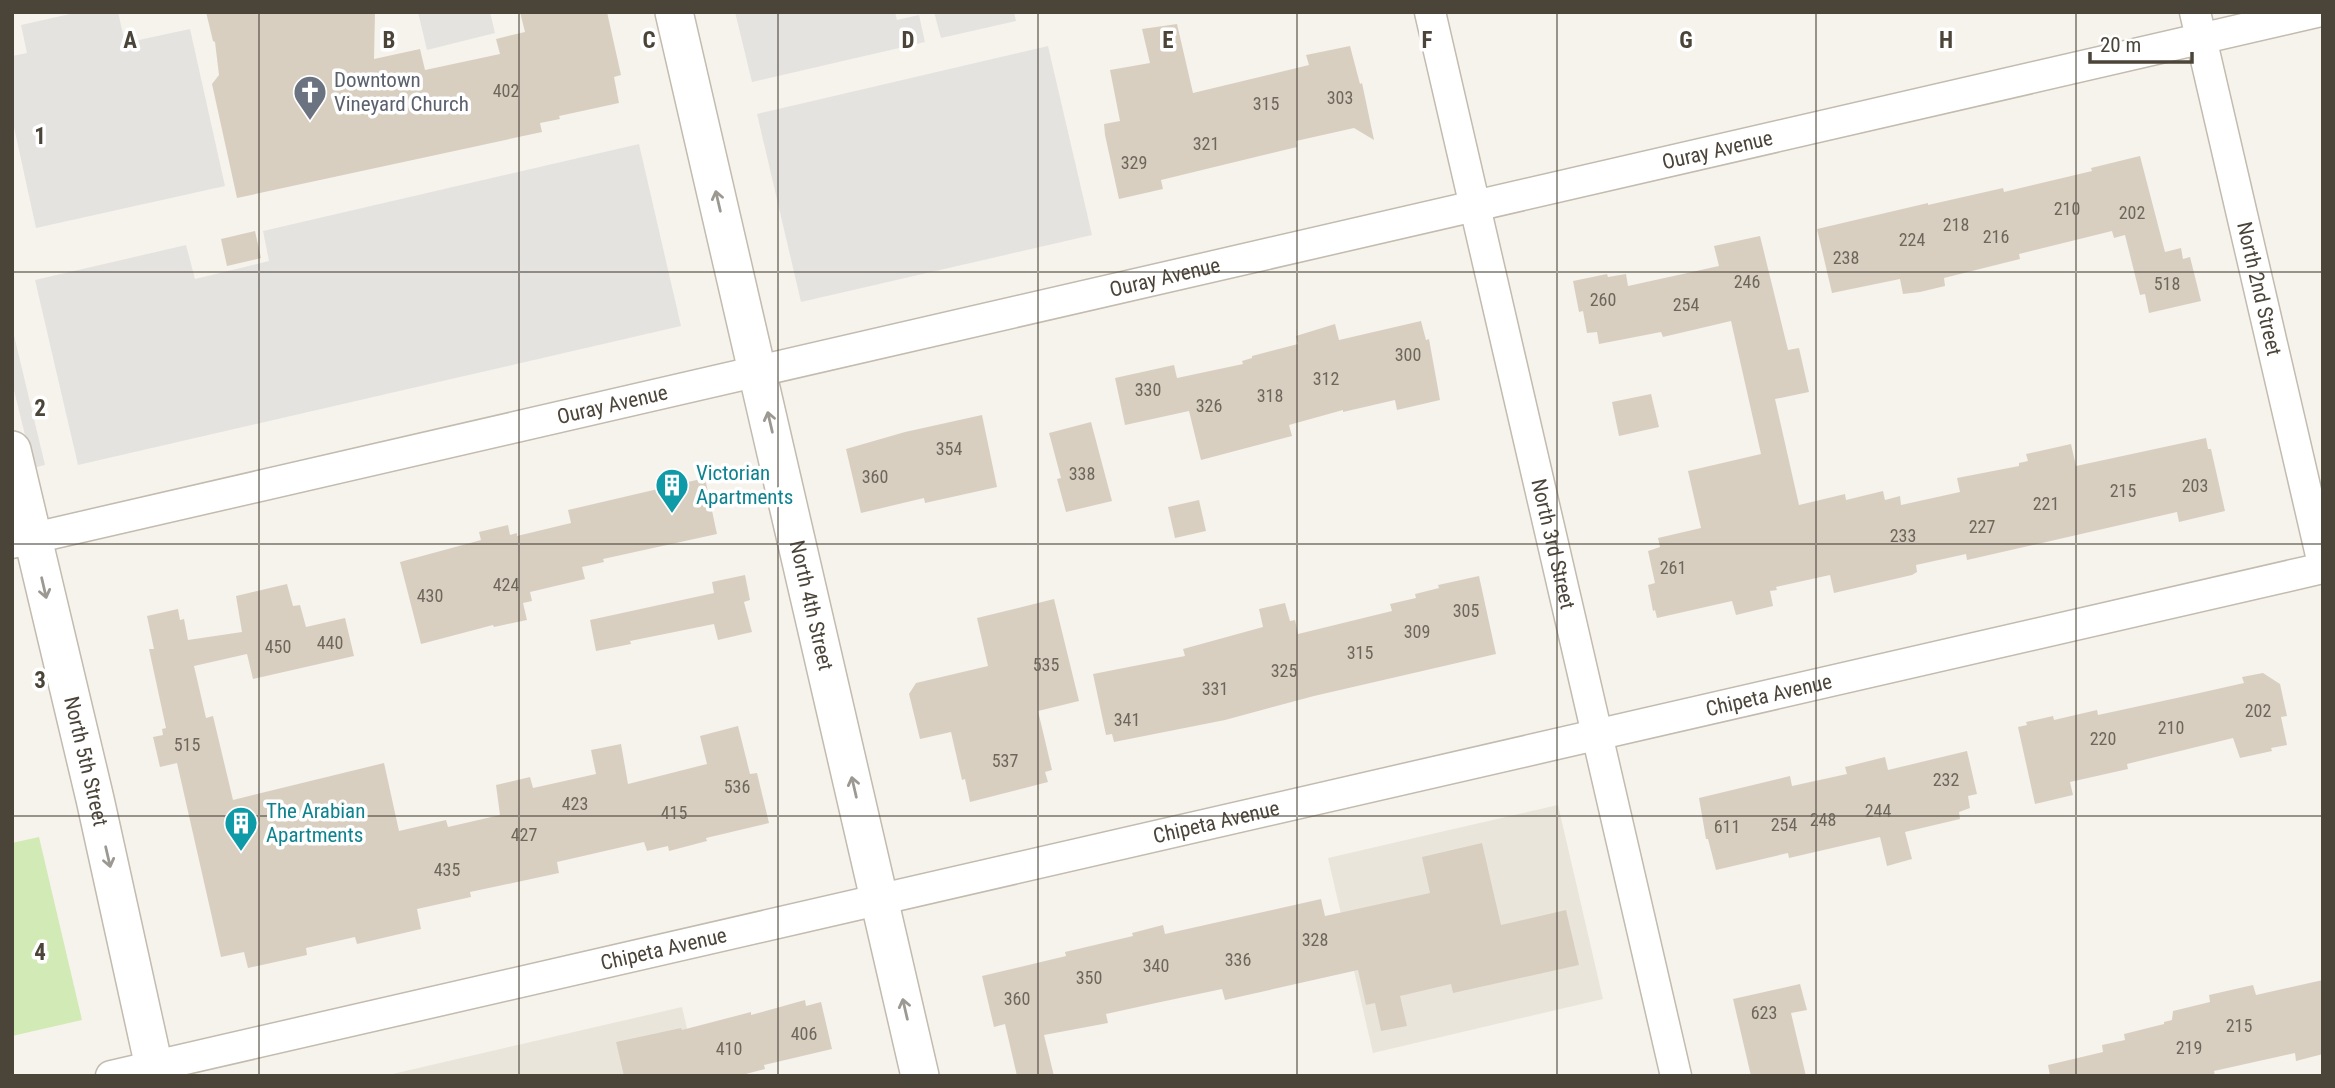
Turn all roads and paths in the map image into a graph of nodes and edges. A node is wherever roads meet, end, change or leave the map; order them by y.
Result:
1 (674, 12) edge
2 (1430, 12) edge
3 (2317, 12) edge
4 (2198, 26) edge
5 (1475, 206) junction
6 (758, 372) junction
7 (12, 450) edge
8 (22, 541) edge
9 (2323, 566) edge
10 (1597, 734) junction
11 (880, 900) junction
12 (155, 1071) edge
13 (111, 1076) edge
14 (920, 1076) edge
15 (1676, 1076) edge

6 -> 1 street, North 4th Street
2 - 5 street, North 3rd Street
3 - 4 street, Ouray Avenue
4 - 5 street, Ouray Avenue
4 - 9 street, North 2nd Street
5 - 6 street, Ouray Avenue
5 - 10 street, North 3rd Street
6 - 8 street, Ouray Avenue
11 -> 6 street, North 4th Street
7 - 8 street, North 5th Street
8 -> 12 street, North 5th Street
9 - 10 street, Chipeta Avenue
10 - 11 street, Chipeta Avenue
10 - 15 street, North 3rd Street
11 - 12 street, Chipeta Avenue
14 -> 11 street, North 4th Street
12 - 13 street, Chipeta Avenue

